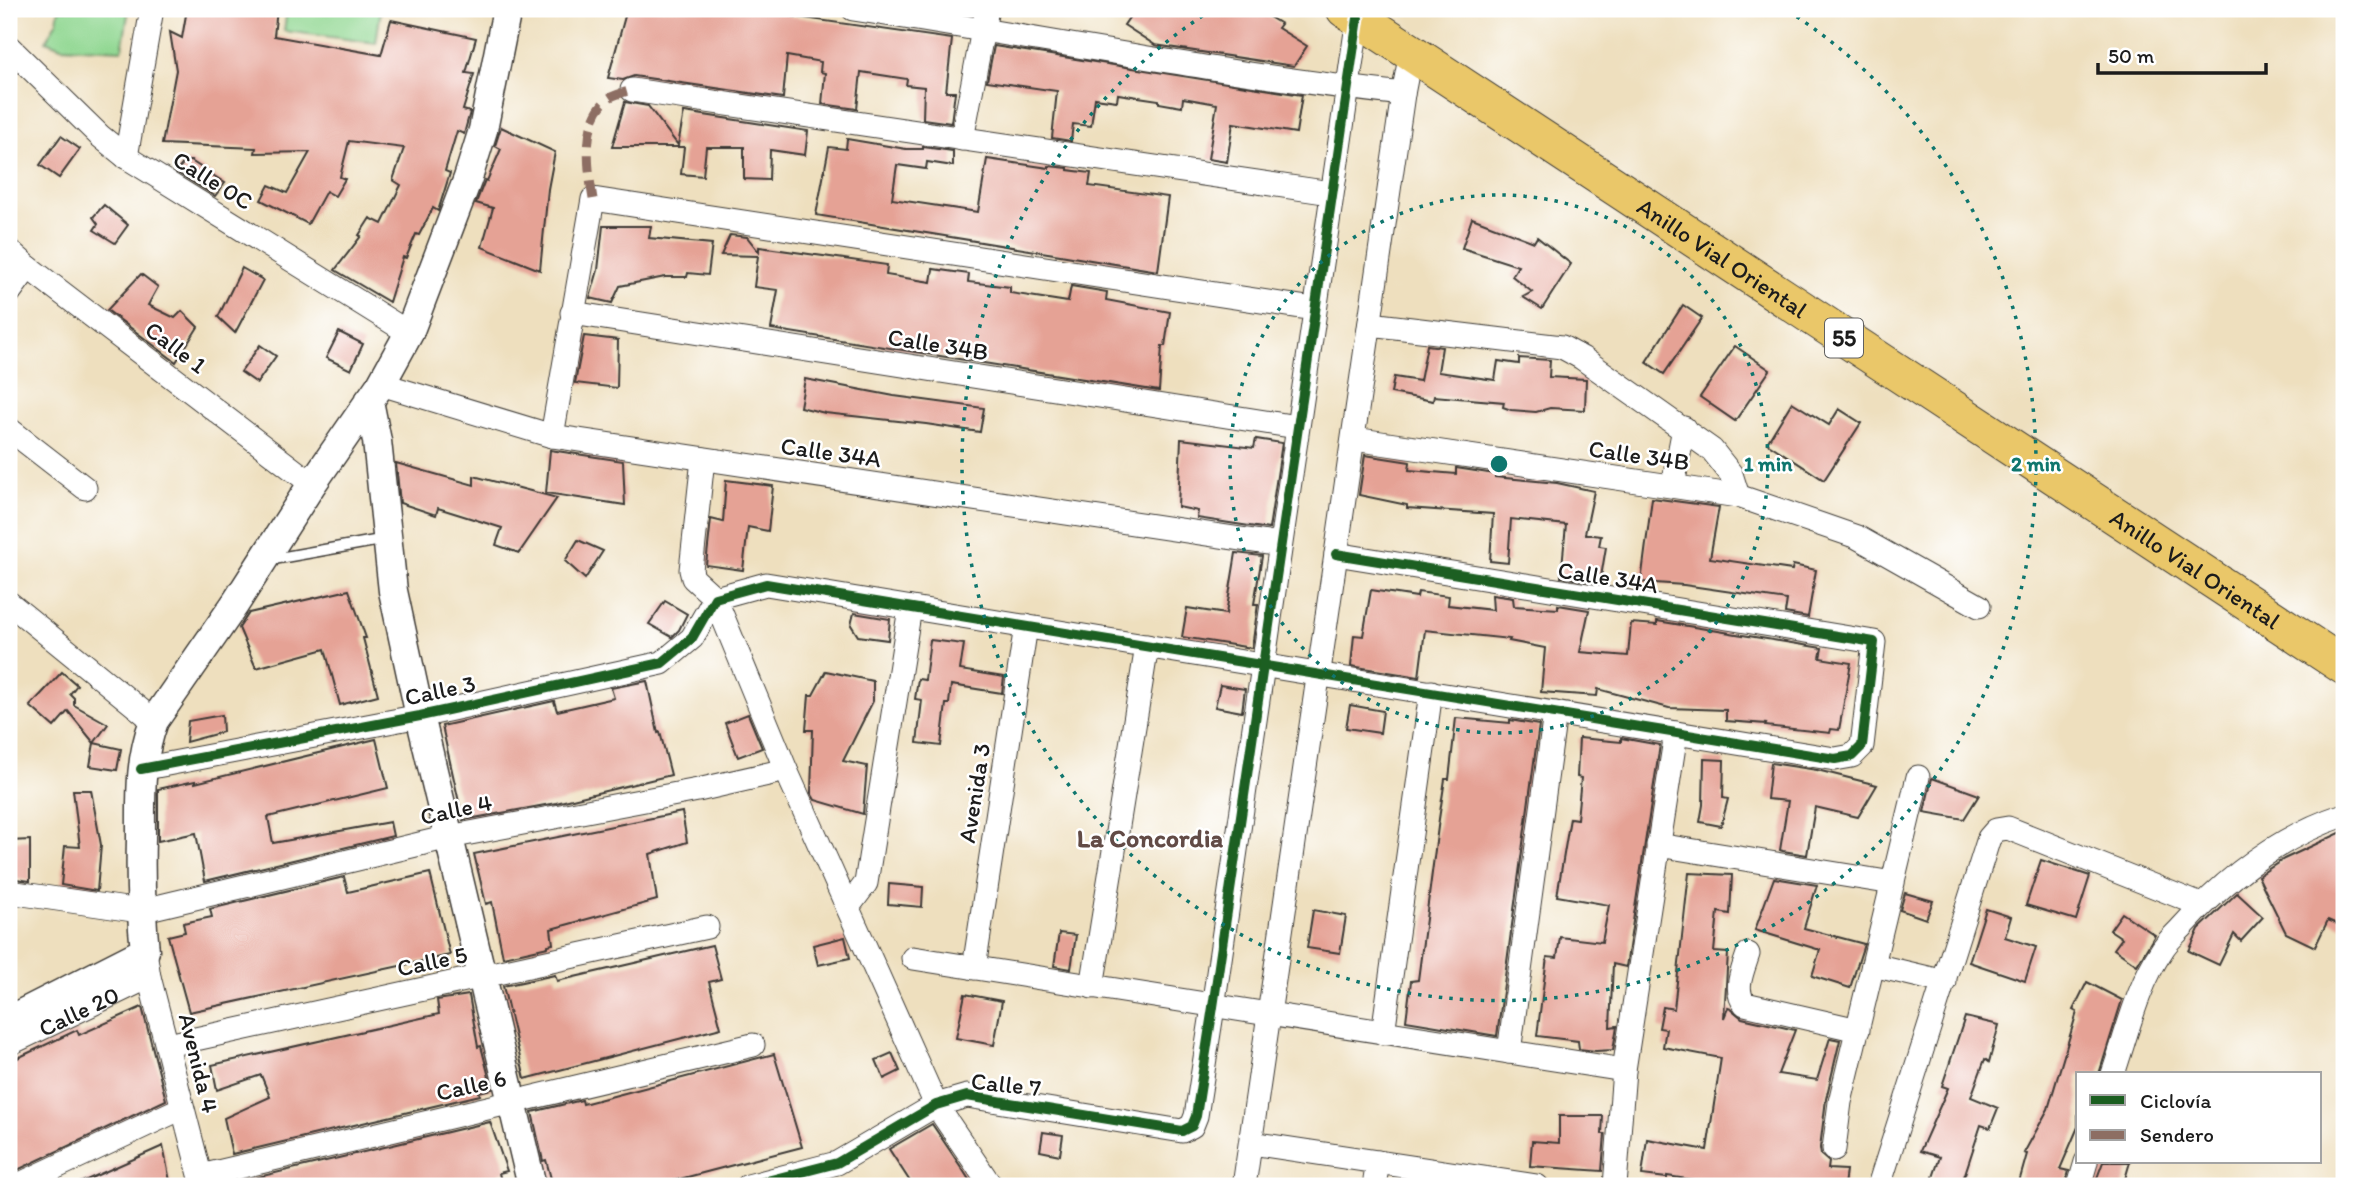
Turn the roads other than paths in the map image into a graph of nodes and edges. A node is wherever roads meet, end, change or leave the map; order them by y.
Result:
1 (152, 9) edge
2 (507, 9) edge
3 (853, 9) edge
4 (1351, 13) edge
5 (914, 14) edge
6 (986, 19) edge
7 (9, 47) edge
8 (1411, 53) junction
9 (1348, 88) junction
10 (632, 90) dead end
11 (1404, 94) junction
12 (962, 139) junction
13 (126, 157) junction
14 (1331, 194) junction
15 (9, 250) edge
16 (28, 267) junction
17 (9, 293) edge
18 (1314, 309) junction
19 (572, 313) junction
20 (1370, 324) junction
21 (409, 333) junction
22 (375, 393) junction
23 (1297, 427) junction
24 (1684, 428) junction
25 (9, 429) edge
26 (552, 436) junction
27 (1353, 439) junction
28 (703, 459) junction
29 (312, 484) junction
30 (1673, 485) junction
31 (85, 488) dead end
32 (1738, 496) junction
33 (386, 539) junction
34 (1280, 545) junction
35 (1336, 554) junction
36 (262, 561) junction
37 (715, 598) junction
38 (9, 603) edge
39 (1979, 606) dead end
40 (910, 608) junction
41 (1026, 626) junction
42 (1147, 646) junction
43 (1263, 665) junction
44 (2344, 666) edge
45 (1319, 674) junction
46 (1431, 692) junction
47 (1555, 713) junction
48 (420, 716) junction
49 (154, 721) junction
50 (1675, 733) junction
51 (141, 769) junction
52 (786, 771) junction
53 (1918, 777) dead end
54 (2344, 816) edge
55 (449, 836) junction
56 (1658, 845) junction
57 (1893, 883) junction
58 (9, 892) edge
59 (2202, 905) junction
60 (848, 907) junction
61 (140, 911) junction
62 (707, 928) dead end
63 (1748, 954) dead end
64 (913, 958) dead end
65 (147, 964) junction
66 (1873, 965) junction
67 (974, 968) junction
68 (482, 976) junction
69 (1945, 982) junction
70 (1092, 987) junction
71 (1213, 1007) junction
72 (1269, 1016) junction
73 (9, 1020) edge
74 (1858, 1030) junction
75 (1383, 1033) junction
76 (9, 1044) edge
77 (168, 1045) junction
78 (753, 1045) dead end
79 (1509, 1052) junction
80 (1624, 1070) junction
81 (2114, 1072) edge
82 (512, 1102) junction
83 (936, 1105) junction
84 (182, 1108) junction
85 (1251, 1143) junction
86 (1834, 1149) dead end
87 (1378, 1163) junction
88 (2085, 1164) edge
89 (202, 1181) edge
90 (1494, 1183) edge
91 (16, 1186) edge
92 (532, 1186) edge
93 (748, 1186) edge
94 (992, 1186) edge
95 (1244, 1186) edge
96 (1374, 1186) edge
97 (1537, 1186) edge
98 (1615, 1186) edge
99 (1879, 1186) edge
100 (2079, 1186) edge

1 - 13 street
2 - 21 street
3 - 5 street
4 - 8 highway, Anillo Vial Oriental / 55
4 - 9 street
5 - 6 street
6 - 9 street
6 - 12 street
7 - 13 street, Calle 0C
8 - 11 street
8 - 44 highway, Anillo Vial Oriental / 55
9 - 11 street
9 - 14 street
10 - 12 street
11 - 20 street
12 - 14 street
13 - 21 street, Calle 0C
14 - 18 street
15 - 16 street, Calle 1
16 - 17 street
16 - 29 street, Calle 1
18 - 19 street
18 - 23 street
19 - 23 street, Calle 34B
19 - 26 street
20 - 24 street
20 - 27 street
21 - 22 street
22 - 26 street, Calle 34A
22 - 29 street
22 - 33 street
23 - 34 street
24 - 30 street
24 - 32 street
25 - 31 street
26 - 28 street, Calle 34A
27 - 30 street, Calle 34B
27 - 35 street
28 - 34 street, Calle 34A
28 - 37 street
29 - 36 street
30 - 32 street, Calle 34B
32 - 39 street, Calle 34B
33 - 36 lane
33 - 48 street
34 - 43 street
35 - 45 street
35 - 50 street, Calle 34A
36 - 49 street
37 - 40 street
37 - 48 street, Calle 3
37 - 52 street
38 - 49 street
40 - 41 street
40 - 60 street
41 - 42 street
41 - 67 street, Avenida 3
42 - 43 street
42 - 70 street
43 - 45 street
43 - 71 street
45 - 46 street
45 - 72 street
46 - 47 street
46 - 75 street
47 - 50 street
47 - 79 street
48 - 51 street, Calle 3
48 - 55 street
49 - 51 street
50 - 56 street
51 - 61 street
52 - 55 street, Calle 4
52 - 60 street
53 - 57 street
54 - 59 street
55 - 61 street, Calle 4
55 - 68 street
56 - 57 street
56 - 80 street
57 - 66 street
58 - 61 street
59 - 69 street
59 - 81 street
60 - 83 street
61 - 65 street
62 - 68 street, Calle 5
63 - 74 street
64 - 67 street
65 - 73 street, Calle 20
65 - 76 street, Calle 20
65 - 77 street, Avenida 4
66 - 69 street
66 - 74 street
67 - 70 street
68 - 77 street, Calle 5
68 - 82 street
69 - 99 street
70 - 71 street
71 - 72 street
71 - 83 street, Calle 7
72 - 75 street
72 - 85 street
74 - 86 street
75 - 79 street
77 - 84 street, Avenida 4
78 - 82 street, Calle 6
79 - 80 street
80 - 98 street
82 - 89 street, Calle 6
82 - 92 street
83 - 93 street, Calle 7
83 - 94 street
84 - 89 street, Avenida 4
84 - 91 street
85 - 87 street
85 - 95 street
87 - 90 street
87 - 96 street
88 - 100 street
90 - 97 street

